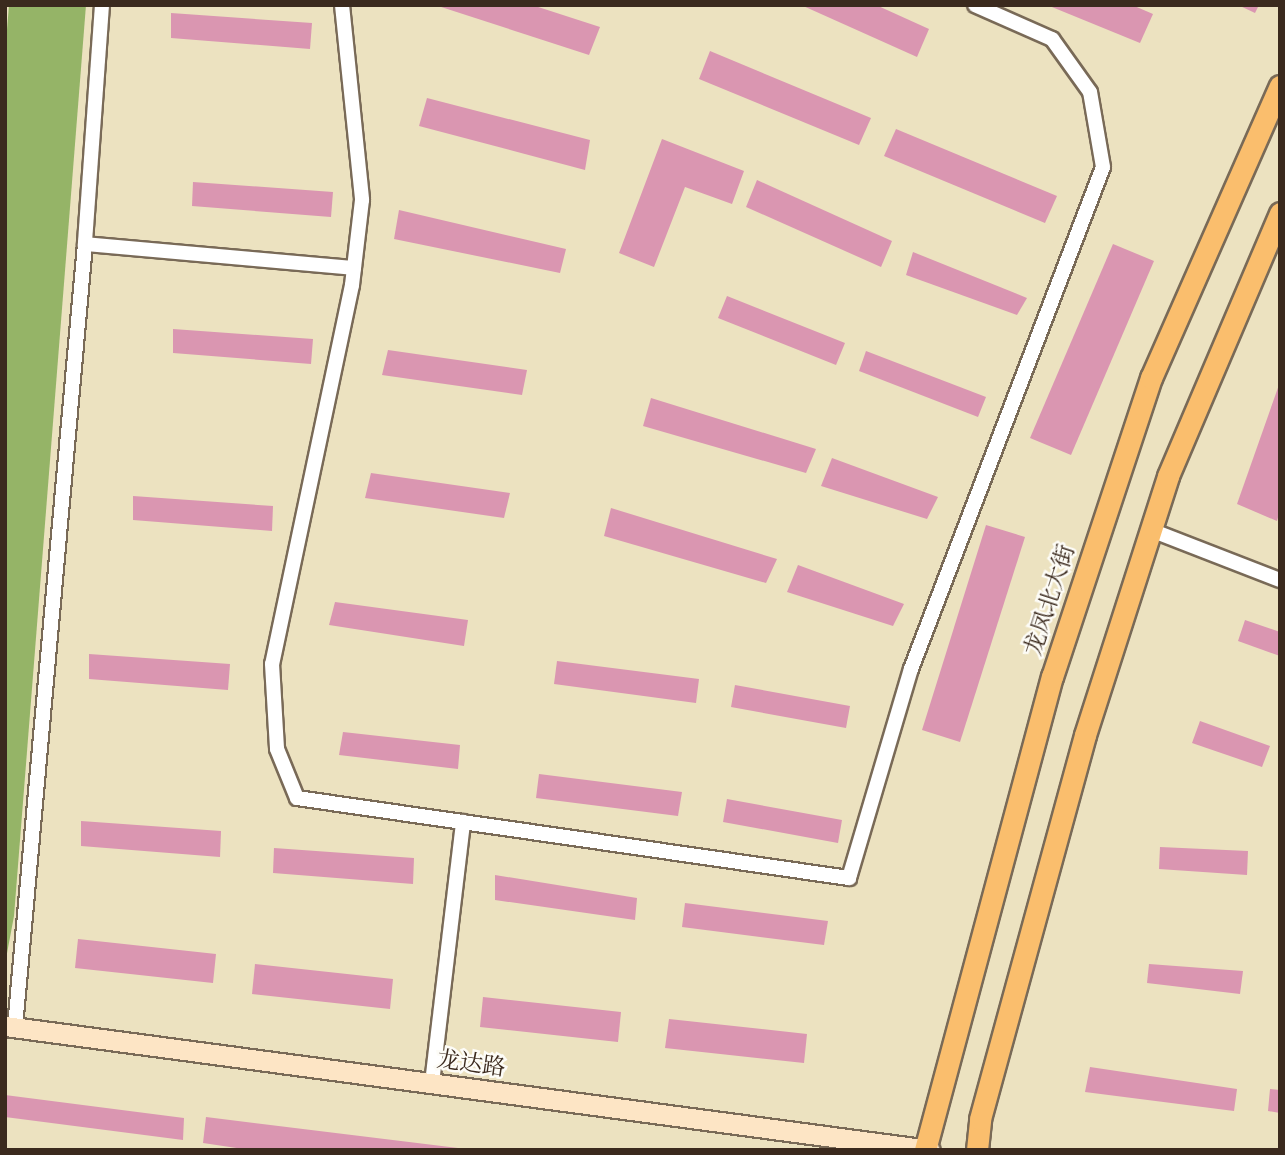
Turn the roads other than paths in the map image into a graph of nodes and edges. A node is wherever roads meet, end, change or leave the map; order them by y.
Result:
1 (102, 5) edge
2 (342, 5) edge
3 (975, 5) edge
4 (1280, 86) edge
5 (1280, 213) edge
6 (85, 244) junction
7 (354, 268) junction
8 (1151, 530) junction
9 (1280, 580) edge
10 (463, 822) junction
11 (10, 1027) edge
12 (432, 1083) junction
13 (927, 1150) edge
14 (977, 1150) edge

1 - 6 street
2 - 7 street
3 - 10 street
4 - 13 main road, 龙凤北大街
5 - 8 main road
6 - 7 street
6 - 11 street
7 - 10 street
8 - 9 street
8 - 14 main road
10 - 12 street
11 - 12 street, 龙达路
12 - 13 street, 龙达路

